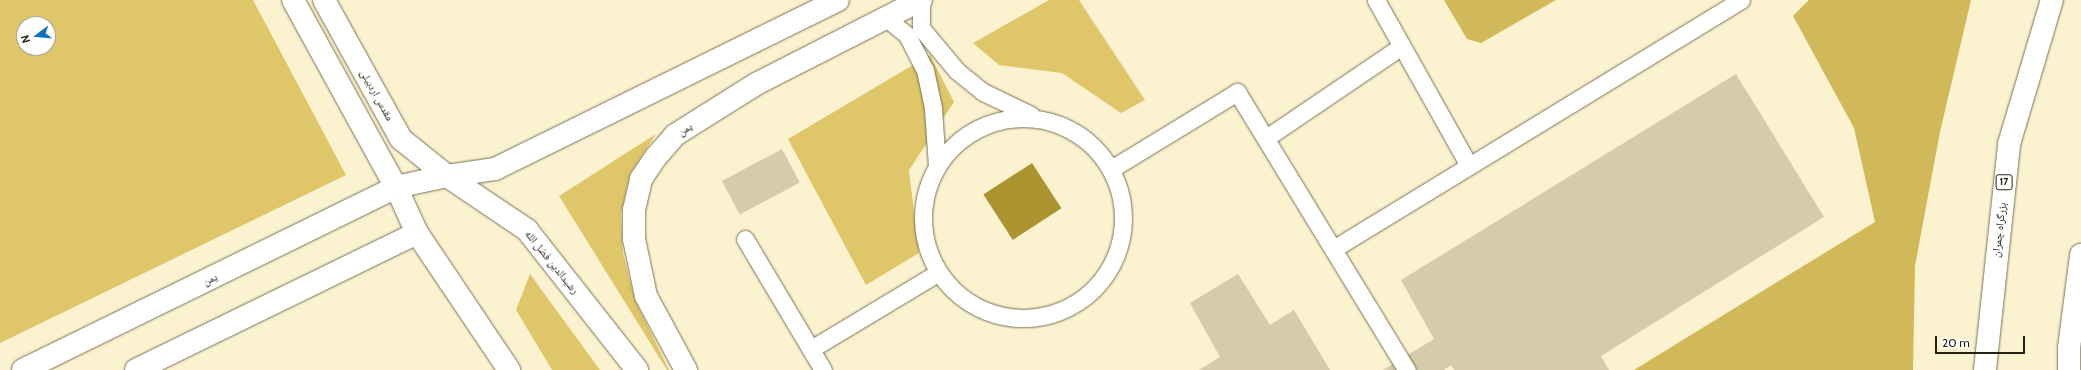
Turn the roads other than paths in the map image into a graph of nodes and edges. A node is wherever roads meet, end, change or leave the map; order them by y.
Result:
1 (293, 0) edge
2 (324, 0) edge
3 (838, 0) edge
4 (921, 0) edge
5 (1376, 0) edge
6 (1741, 0) edge
7 (2052, 0) edge
8 (886, 18) junction
9 (1402, 46) junction
10 (1039, 118) junction
11 (1266, 138) junction
12 (937, 166) junction
13 (1469, 166) junction
14 (1111, 169) junction
15 (447, 176) junction
16 (396, 187) junction
17 (417, 233) junction
18 (745, 239) dead end
19 (1333, 249) junction
20 (2081, 255) edge
21 (939, 272) junction
22 (811, 349) junction
23 (23, 370) edge
24 (136, 370) edge
25 (509, 370) edge
26 (638, 370) edge
27 (686, 370) edge
28 (823, 370) edge
29 (1407, 370) edge
30 (1985, 370) edge
31 (2069, 370) edge

1 - 16 main road
2 - 15 main road, مقدس اردبیلی
3 - 15 main road
4 - 8 main road, یمن
4 - 10 lane
5 - 9 lane
6 - 13 lane
7 - 30 main road, بزرگراه چمران / 17
8 - 12 lane
8 - 27 main road, یمن
9 - 11 lane
9 - 13 lane
10 - 12 lane
10 - 14 lane
11 - 14 lane
11 - 19 lane
12 - 21 lane
13 - 19 lane
14 - 21 lane
15 - 16 main road, یمن
15 - 26 main road, رشیدالدین فضل الله
16 - 17 main road
16 - 23 main road, یمن
17 - 24 main road
17 - 25 main road
18 - 22 lane
19 - 29 lane
20 - 31 main road
21 - 22 lane
22 - 28 lane

